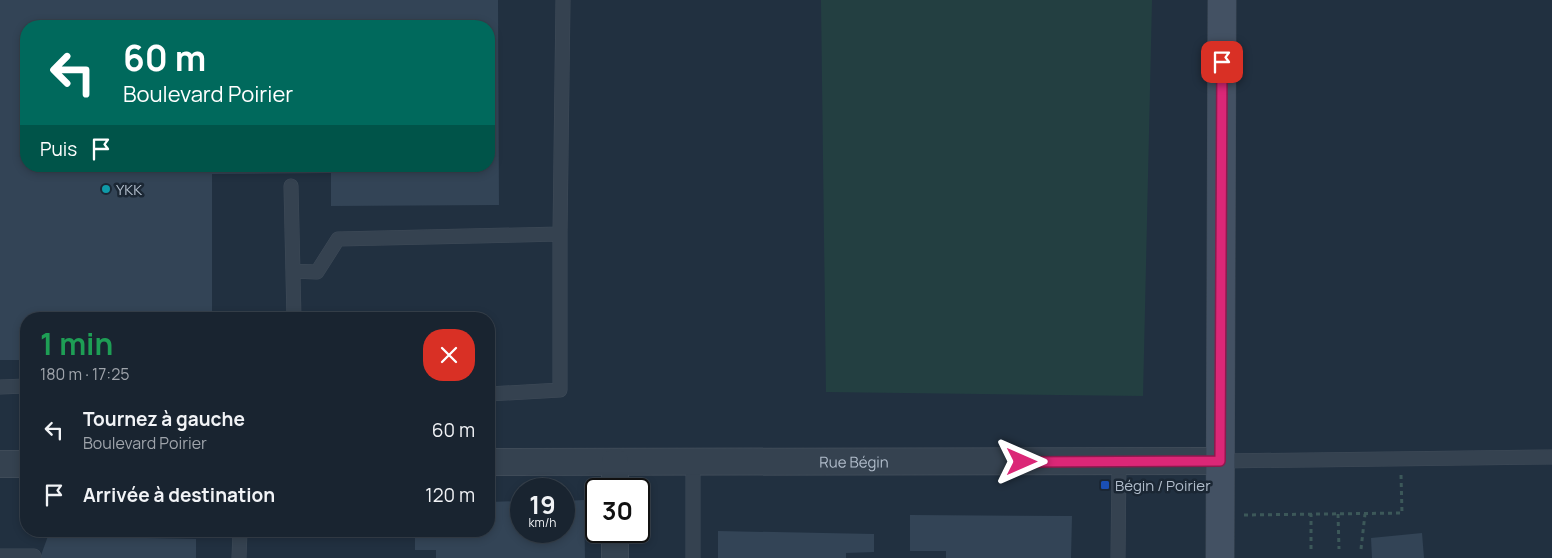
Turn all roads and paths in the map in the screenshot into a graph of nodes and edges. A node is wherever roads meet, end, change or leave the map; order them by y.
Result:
1 (563, 0) edge
2 (1222, 0) edge
3 (291, 186) dead end
4 (560, 234) junction
5 (293, 271) junction
6 (294, 312) edge
7 (20, 386) edge
8 (0, 387) edge
9 (495, 394) edge
10 (1552, 457) edge
11 (1118, 461) junction
12 (1220, 461) junction
13 (495, 462) edge
14 (615, 462) junction
15 (693, 462) junction
16 (0, 464) edge
17 (20, 464) edge
18 (615, 478) edge
19 (1401, 478) dead end
20 (1311, 514) junction
21 (1338, 514) junction
22 (1364, 514) junction
23 (1243, 515) dead end
24 (240, 537) edge
25 (615, 543) edge
26 (1311, 549) dead end
27 (1339, 549) dead end
28 (1361, 549) dead end
29 (0, 556) edge
30 (34, 556) dead end
31 (239, 558) edge
32 (614, 558) edge
33 (693, 558) edge
34 (1118, 558) edge
35 (1220, 558) edge

1 - 4 lane
2 - 12 street
3 - 5 lane
4 - 5 lane
4 - 9 lane
5 - 6 lane
7 - 8 lane
10 - 12 lane
11 - 12 street, Rue Bégin
11 - 15 street, Rue Bégin
11 - 34 lane
12 - 35 street
13 - 14 street, Rue Bégin
14 - 15 street, Rue Bégin
14 - 18 street
15 - 33 lane
16 - 17 street
19 - 22 path
20 - 21 path
20 - 23 path
20 - 26 path
21 - 22 path
21 - 27 path
22 - 28 path
24 - 31 lane
25 - 32 street
29 - 30 lane

